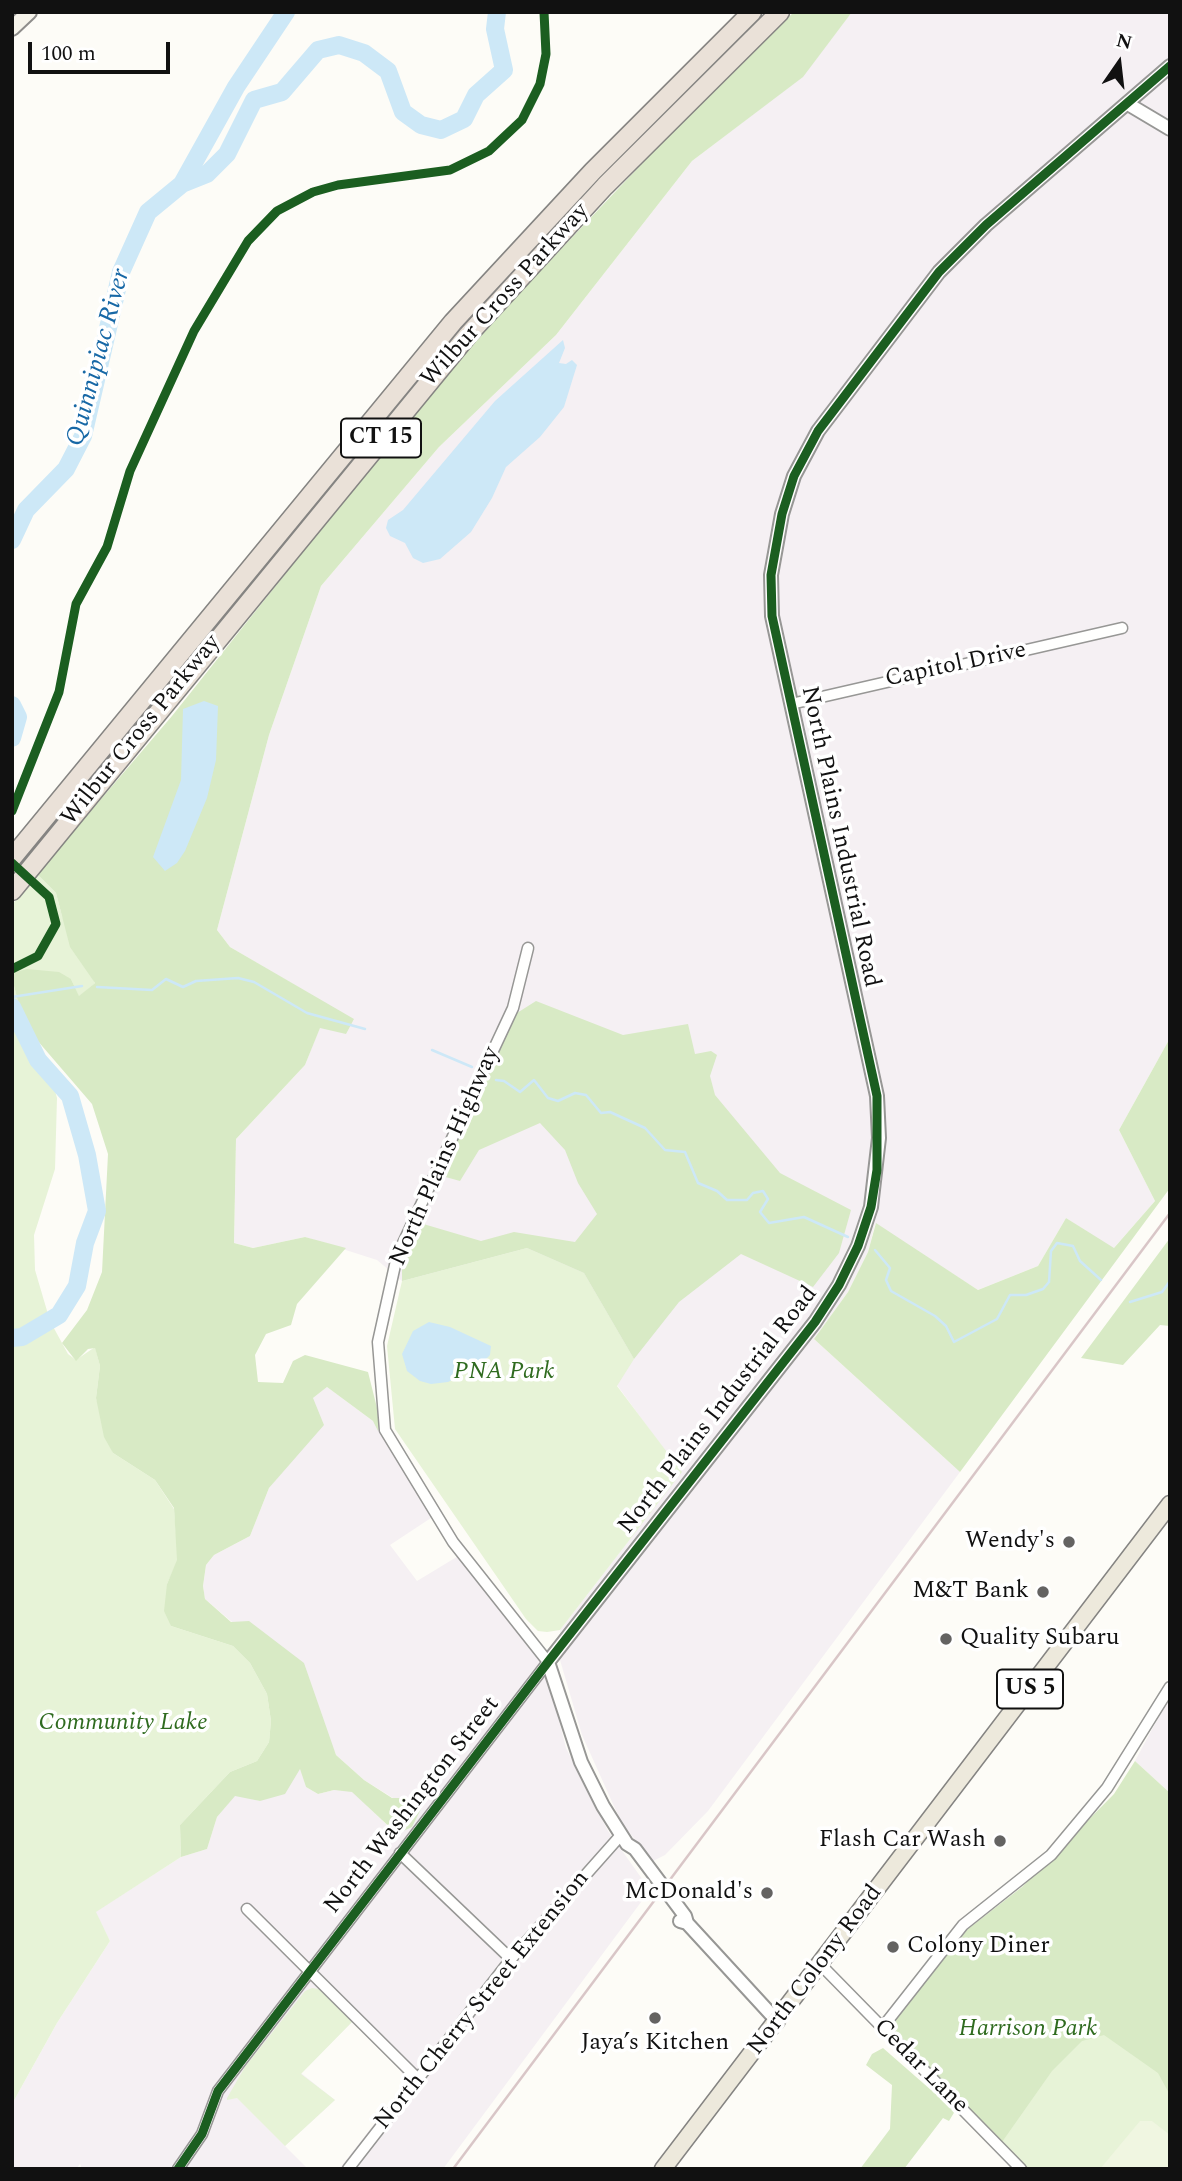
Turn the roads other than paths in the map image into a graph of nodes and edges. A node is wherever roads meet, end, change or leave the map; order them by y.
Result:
1 (29, 12) edge
2 (752, 12) edge
3 (780, 12) edge
4 (12, 28) edge
5 (1170, 66) edge
6 (1128, 104) junction
7 (1170, 129) edge
8 (1122, 628) dead end
9 (791, 704) junction
10 (12, 858) edge
11 (12, 891) edge
12 (528, 948) dead end
13 (1170, 1504) edge
14 (548, 1662) junction
15 (1170, 1687) edge
16 (624, 1839) junction
17 (400, 1853) junction
18 (247, 1909) dead end
19 (511, 1959) junction
20 (821, 1965) junction
21 (308, 1973) junction
22 (778, 2022) junction
23 (882, 2028) junction
24 (417, 2078) junction
25 (178, 2169) edge
26 (348, 2169) edge
27 (663, 2169) edge
28 (1021, 2169) edge

1 - 4 main road
2 - 10 highway, Wilbur Cross Parkway / CT 15
3 - 11 highway, Wilbur Cross Parkway / CT 15
5 - 6 street, North Plains Industrial Road
6 - 7 street
6 - 9 street, North Plains Industrial Road
8 - 9 street, Capitol Drive
9 - 14 street, North Plains Industrial Road
12 - 14 street, North Plains Highway
13 - 20 main road, North Colony Road / US 5
14 - 16 street, North Plains Highway
14 - 17 street, North Washington Street
15 - 23 street
16 - 19 street, North Cherry Street Extension
16 - 22 street, North Plains Highway
17 - 19 street
17 - 21 street, North Washington Street
18 - 21 street
19 - 24 street, North Cherry Street Extension
20 - 22 main road, North Colony Road / US 5
20 - 23 street, Cedar Lane
21 - 24 street
21 - 25 street, North Washington Street
22 - 27 main road, North Colony Road / US 5
23 - 28 street, Cedar Lane
24 - 26 street, North Cherry Street Extension

